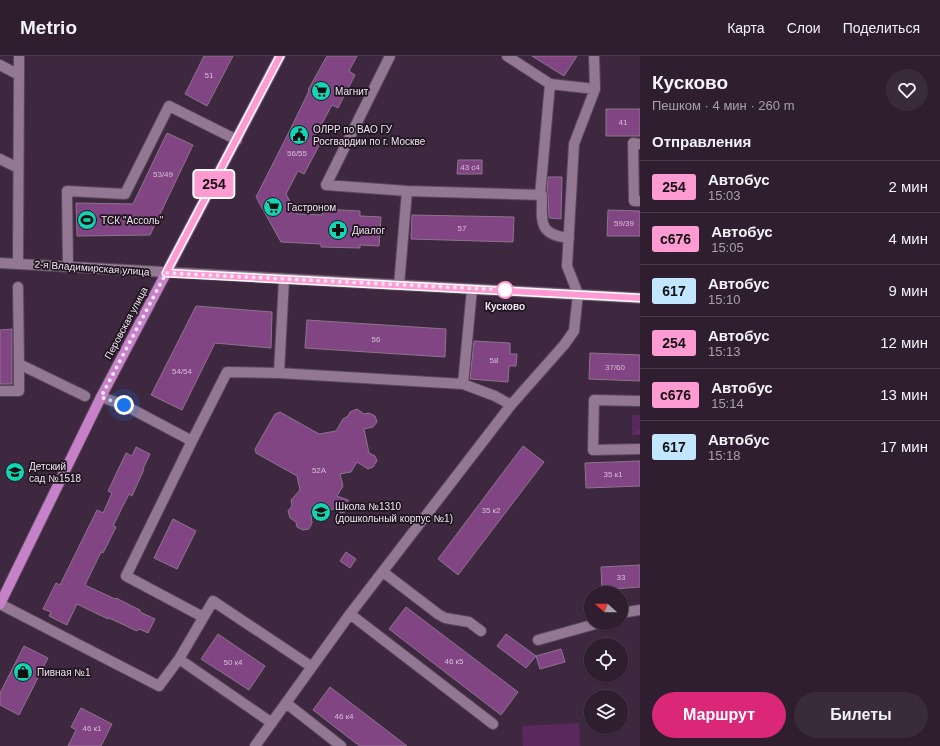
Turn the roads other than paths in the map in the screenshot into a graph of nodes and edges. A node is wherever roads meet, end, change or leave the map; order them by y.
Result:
1 (19, 56) edge
2 (280, 56) edge
3 (390, 56) edge
4 (507, 56) edge
5 (594, 56) edge
6 (0, 65) edge
7 (19, 74) junction
8 (550, 84) junction
9 (595, 89) junction
10 (237, 140) junction
11 (640, 144) edge
12 (0, 159) edge
13 (18, 168) junction
14 (407, 191) junction
15 (540, 195) junction
16 (640, 201) edge
17 (569, 238) junction
18 (0, 262) edge
19 (18, 264) junction
20 (68, 267) junction
21 (166, 273) junction
22 (284, 279) junction
23 (399, 285) junction
24 (18, 287) dead end
25 (472, 288) junction
26 (578, 294) junction
27 (640, 298) edge
28 (19, 364) junction
29 (279, 372) junction
30 (463, 384) junction
31 (0, 390) edge
32 (85, 396) dead end
33 (101, 397) junction
34 (640, 402) edge
35 (511, 405) junction
36 (192, 441) junction
37 (640, 449) edge
38 (383, 572) junction
39 (0, 604) edge
40 (640, 610) edge
41 (628, 612) edge
42 (350, 614) junction
43 (203, 617) junction
44 (584, 627) edge
45 (481, 631) dead end
46 (538, 640) dead end
47 (179, 659) junction
48 (312, 667) junction
49 (286, 703) junction
50 (272, 723) junction
51 (494, 724) dead end
52 (255, 746) edge
53 (341, 746) edge

1 - 7 street
2 - 10 main road, Перовская улица
3 - 14 street
4 - 8 street
5 - 9 street
6 - 7 street
7 - 13 street
8 - 9 street
8 - 15 street
9 - 17 street
10 - 20 street
10 - 21 main road, Перовская улица
11 - 16 street
12 - 13 street
13 - 19 street
14 - 15 street
14 - 23 street
15 - 17 street
17 - 26 street
18 - 19 street, 2-я Владимирская улица
19 - 20 street, 2-я Владимирская улица
20 - 21 street, 2-я Владимирская улица
21 - 22 street, 2-я Владимирская улица
21 - 33 main road, Перовская улица
22 - 23 street, 2-я Владимирская улица
22 - 29 street
23 - 25 street, 2-я Владимирская улица
24 - 28 street
25 - 26 street, 2-я Владимирская улица
25 - 30 street
26 - 27 street, 2-я Владимирская улица
26 - 35 street
28 - 31 street
28 - 32 street
29 - 30 street
29 - 36 street
30 - 35 street
33 - 36 street
33 - 39 main road, Перовская улица
34 - 37 street
35 - 38 street
36 - 43 street
38 - 42 street
38 - 45 street
39 - 47 street
40 - 41 street
42 - 48 street
42 - 51 street
43 - 47 street
43 - 48 street
44 - 46 street
47 - 50 street
48 - 49 street
49 - 50 street
49 - 53 street
50 - 52 street

